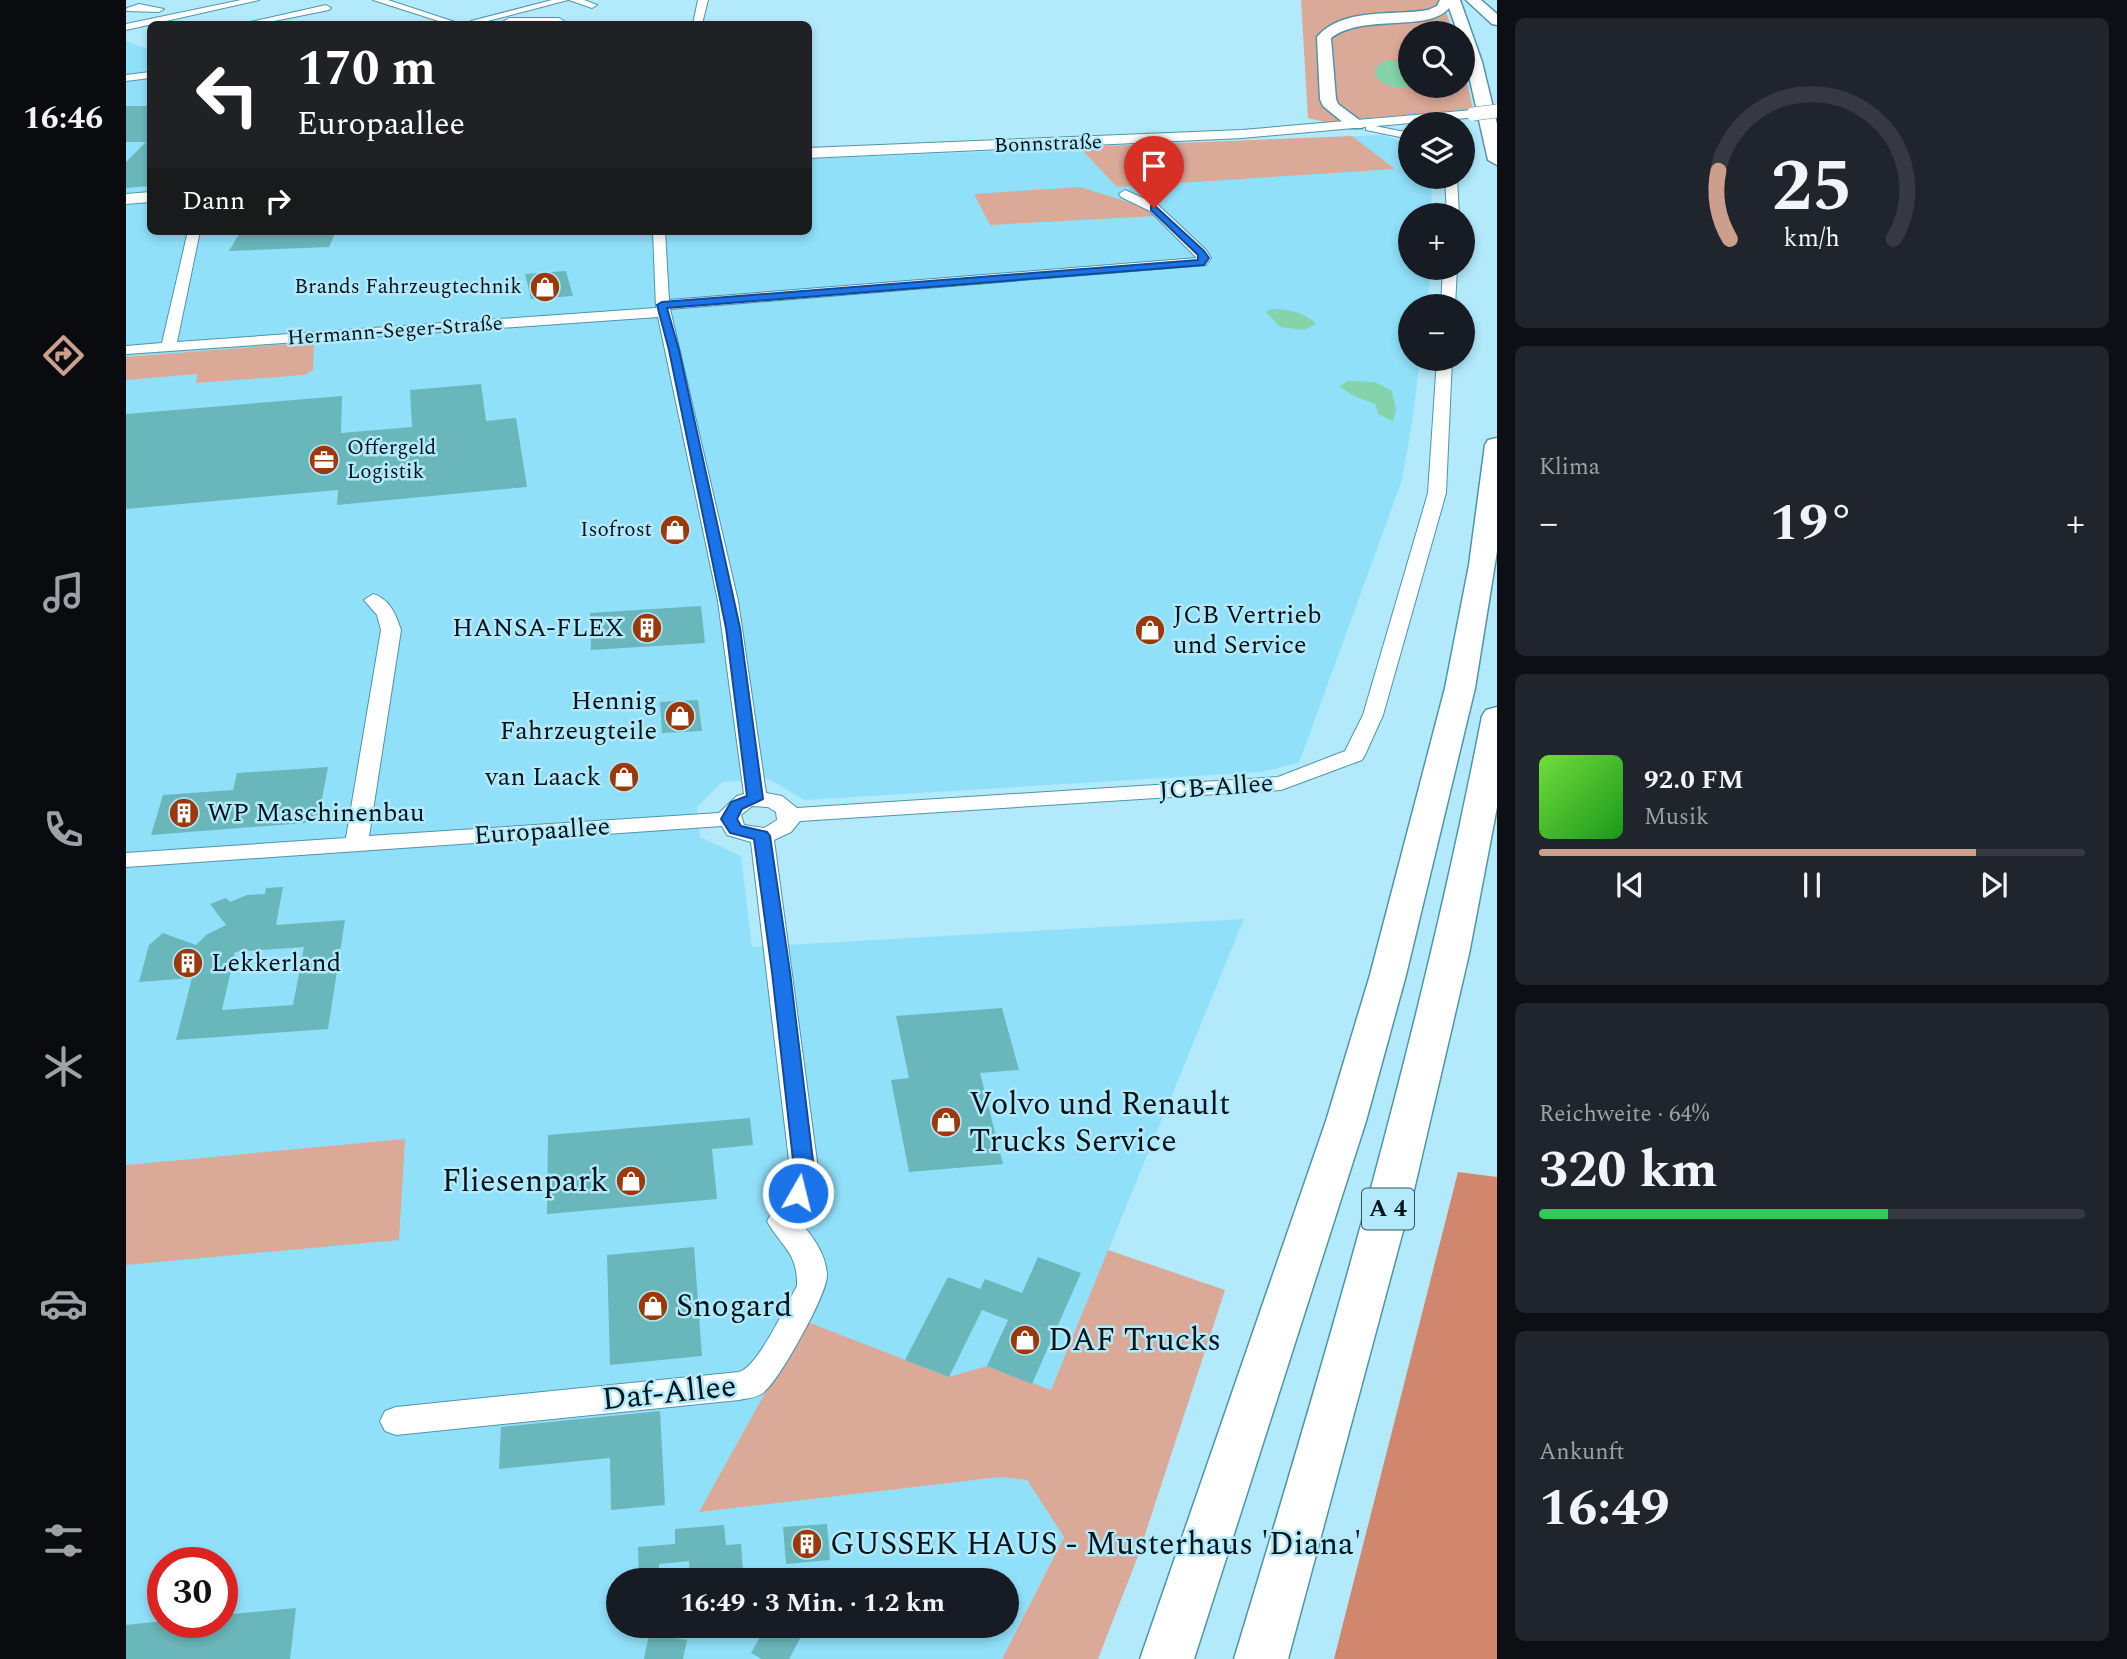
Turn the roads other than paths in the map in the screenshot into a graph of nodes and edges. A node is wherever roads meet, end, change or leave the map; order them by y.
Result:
1 (203, 0) edge
2 (254, 0) edge
3 (309, 0) edge
4 (378, 0) edge
5 (423, 0) edge
6 (563, 0) edge
7 (574, 0) edge
8 (703, 0) edge
9 (1447, 0) edge
10 (1453, 0) edge
11 (1472, 0) edge
12 (126, 3) edge
13 (235, 4) junction
14 (592, 5) dead end
15 (395, 6) junction
16 (147, 9) junction
17 (174, 17) junction
18 (278, 18) junction
19 (155, 21) edge
20 (191, 21) edge
21 (262, 21) edge
22 (446, 21) edge
23 (486, 21) edge
24 (559, 21) dead end
25 (698, 21) edge
26 (1497, 21) edge
27 (147, 23) edge
28 (1481, 26) dead end
29 (126, 27) edge
30 (147, 75) edge
31 (127, 77) edge
32 (1497, 111) edge
33 (1363, 126) junction
34 (1398, 133) edge
35 (812, 153) edge
36 (1497, 160) edge
37 (1125, 194) dead end
38 (193, 235) edge
39 (659, 235) edge
40 (662, 308) junction
41 (169, 346) junction
42 (126, 350) edge
43 (1444, 371) edge
44 (1497, 444) edge
45 (373, 600) dead end
46 (1497, 716) edge
47 (755, 799) junction
48 (790, 815) junction
49 (729, 819) junction
50 (762, 836) junction
51 (356, 844) junction
52 (126, 860) edge
53 (782, 1221) joint
54 (396, 1421) dead end
55 (1167, 1659) edge
56 (1261, 1659) edge

1 - 16 street
2 - 13 street
3 - 18 street
4 - 15 street
5 - 15 street
6 - 23 street
7 - 14 street
8 - 25 street
9 - 33 highway
10 - 36 highway
11 - 26 highway
11 - 28 highway
12 - 16 street
13 - 17 street
13 - 18 street
15 - 22 street
16 - 17 street
17 - 19 street
17 - 20 street
18 - 21 street
23 - 24 street
27 - 29 street
30 - 31 street
32 - 33 main road, Bonnstraße, bridge
33 - 34 street
33 - 35 main road, Bonnstraße
37 - 40 street
38 - 41 street
39 - 40 street
40 - 41 street, Hermann-Seger-Straße
40 - 47 street
41 - 42 street, Hermann-Seger-Straße
43 - 48 street, JCB-Allee
44 - 55 highway, A 4
45 - 51 street
46 - 56 highway, A 4
47 - 48 street
47 - 49 street
48 - 50 street
49 - 50 street
49 - 51 street, Europaallee
50 - 53 street
51 - 52 street, Europaallee
53 - 54 street, Daf-Allee

